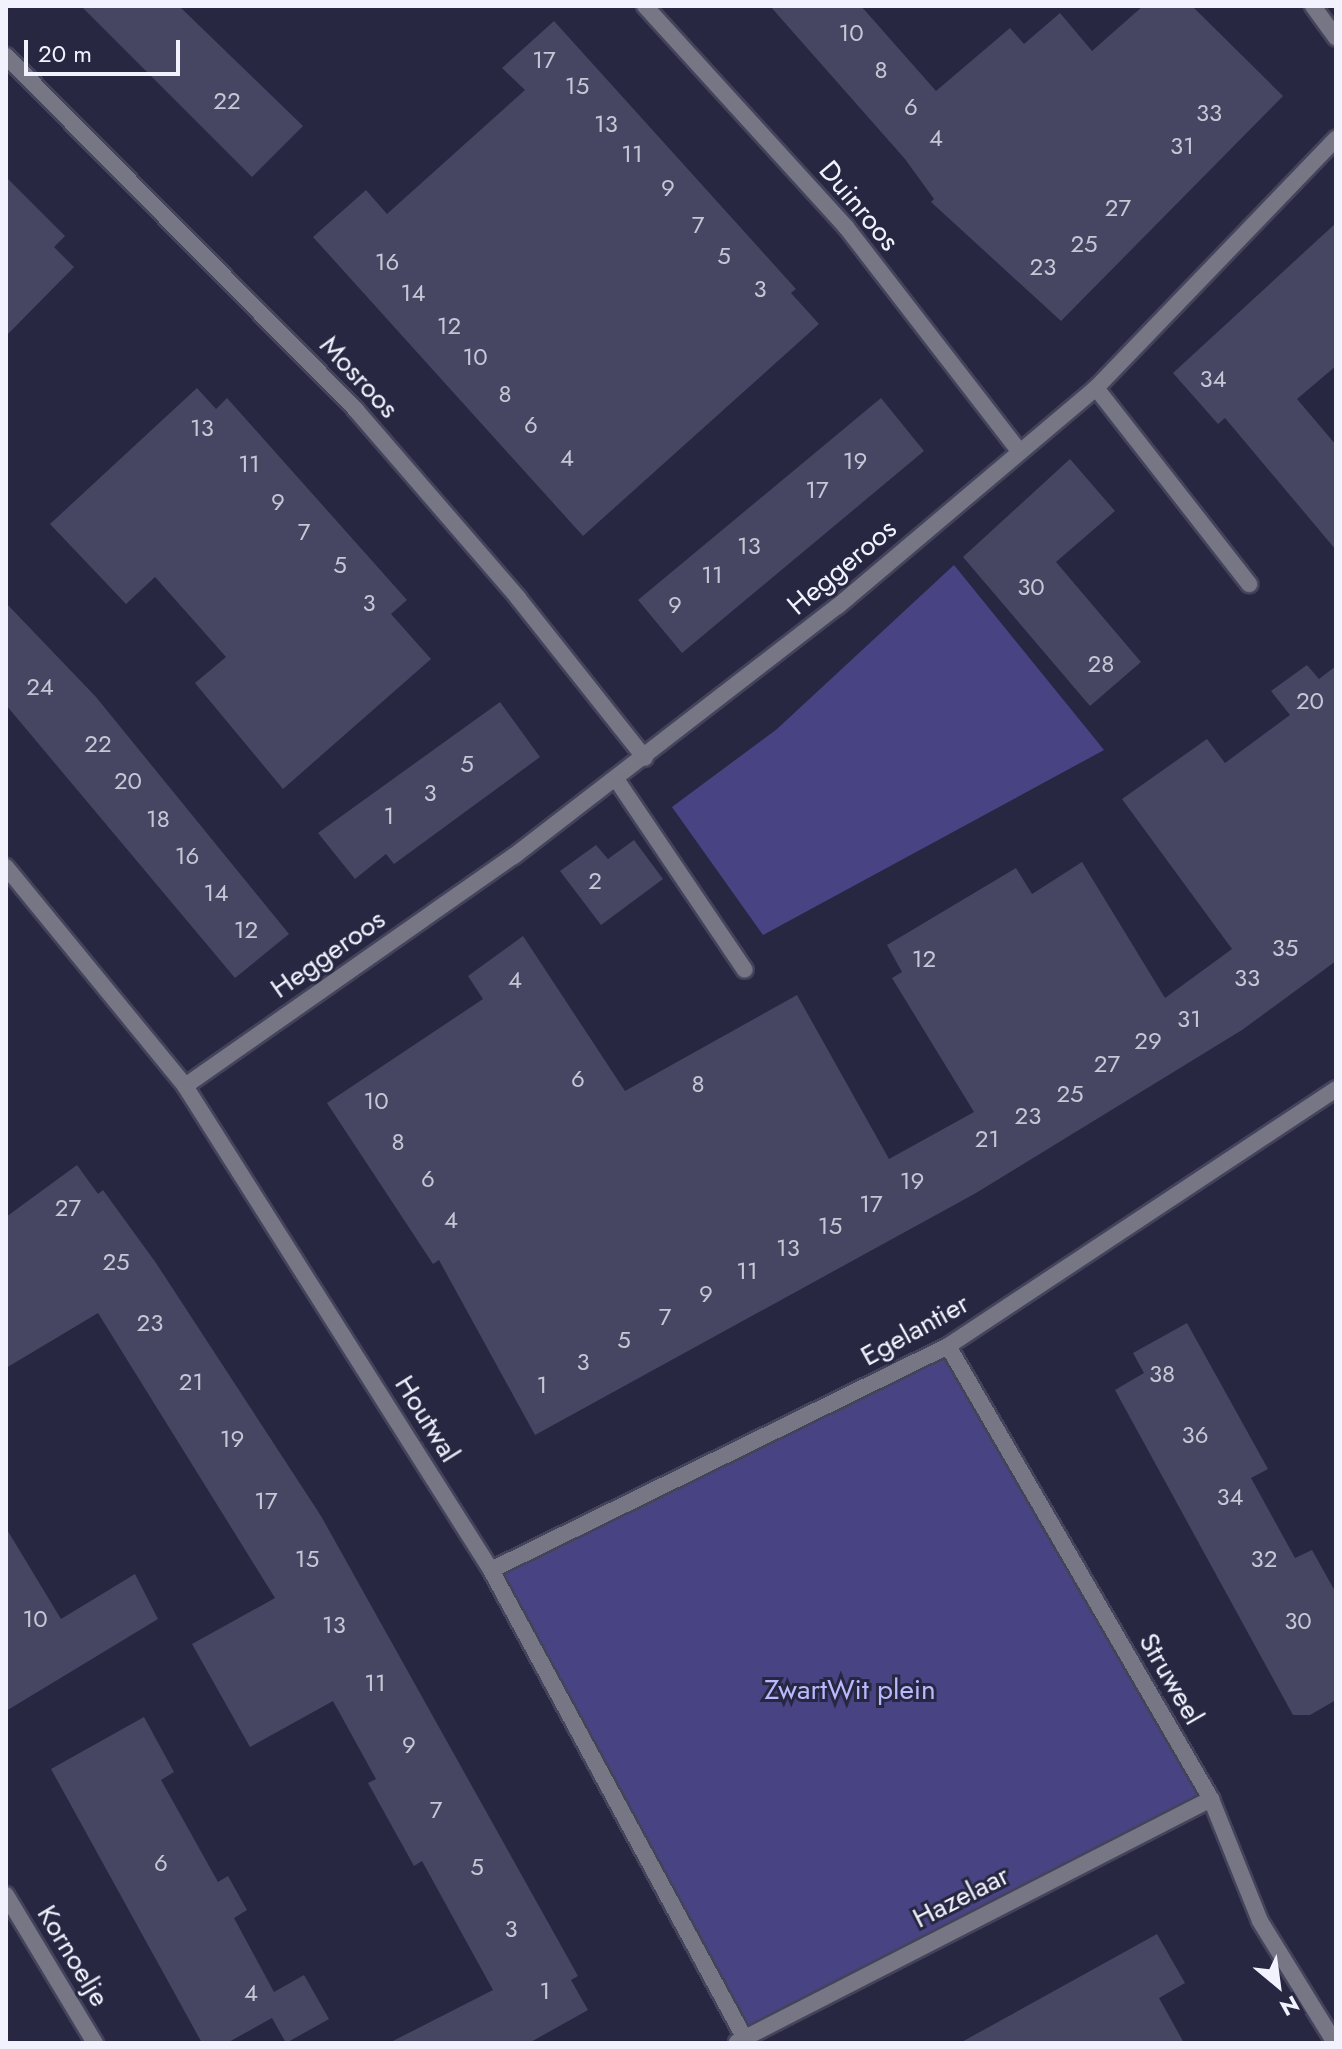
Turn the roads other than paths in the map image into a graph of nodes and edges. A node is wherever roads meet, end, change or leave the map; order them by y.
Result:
1 (645, 6) edge
2 (1313, 6) edge
3 (1336, 38) edge
4 (6, 56) edge
5 (1336, 139) edge
6 (1096, 388) junction
7 (1019, 451) junction
8 (1249, 584) dead end
9 (645, 758) junction
10 (616, 779) junction
11 (6, 867) edge
12 (745, 970) dead end
13 (185, 1086) junction
14 (1336, 1089) edge
15 (948, 1346) junction
16 (491, 1570) junction
17 (1211, 1799) junction
18 (7, 1897) edge
19 (740, 2040) edge
20 (95, 2043) edge
21 (1335, 2043) edge

1 - 7 street, Duinroos
2 - 3 street
4 - 9 street, Mosroos
5 - 6 street, Heggeroos
6 - 7 street, Heggeroos
6 - 8 street
7 - 9 street, Heggeroos
9 - 10 street, Heggeroos
10 - 12 street
10 - 13 street, Heggeroos
11 - 13 street, Houtwal
13 - 16 street, Houtwal
14 - 15 street, Egelantier
15 - 16 street, Egelantier
15 - 17 street, Struweel
16 - 19 street, Houtwal
17 - 19 street, Hazelaar
17 - 21 street, Struweel
18 - 20 street, Kornoelje

